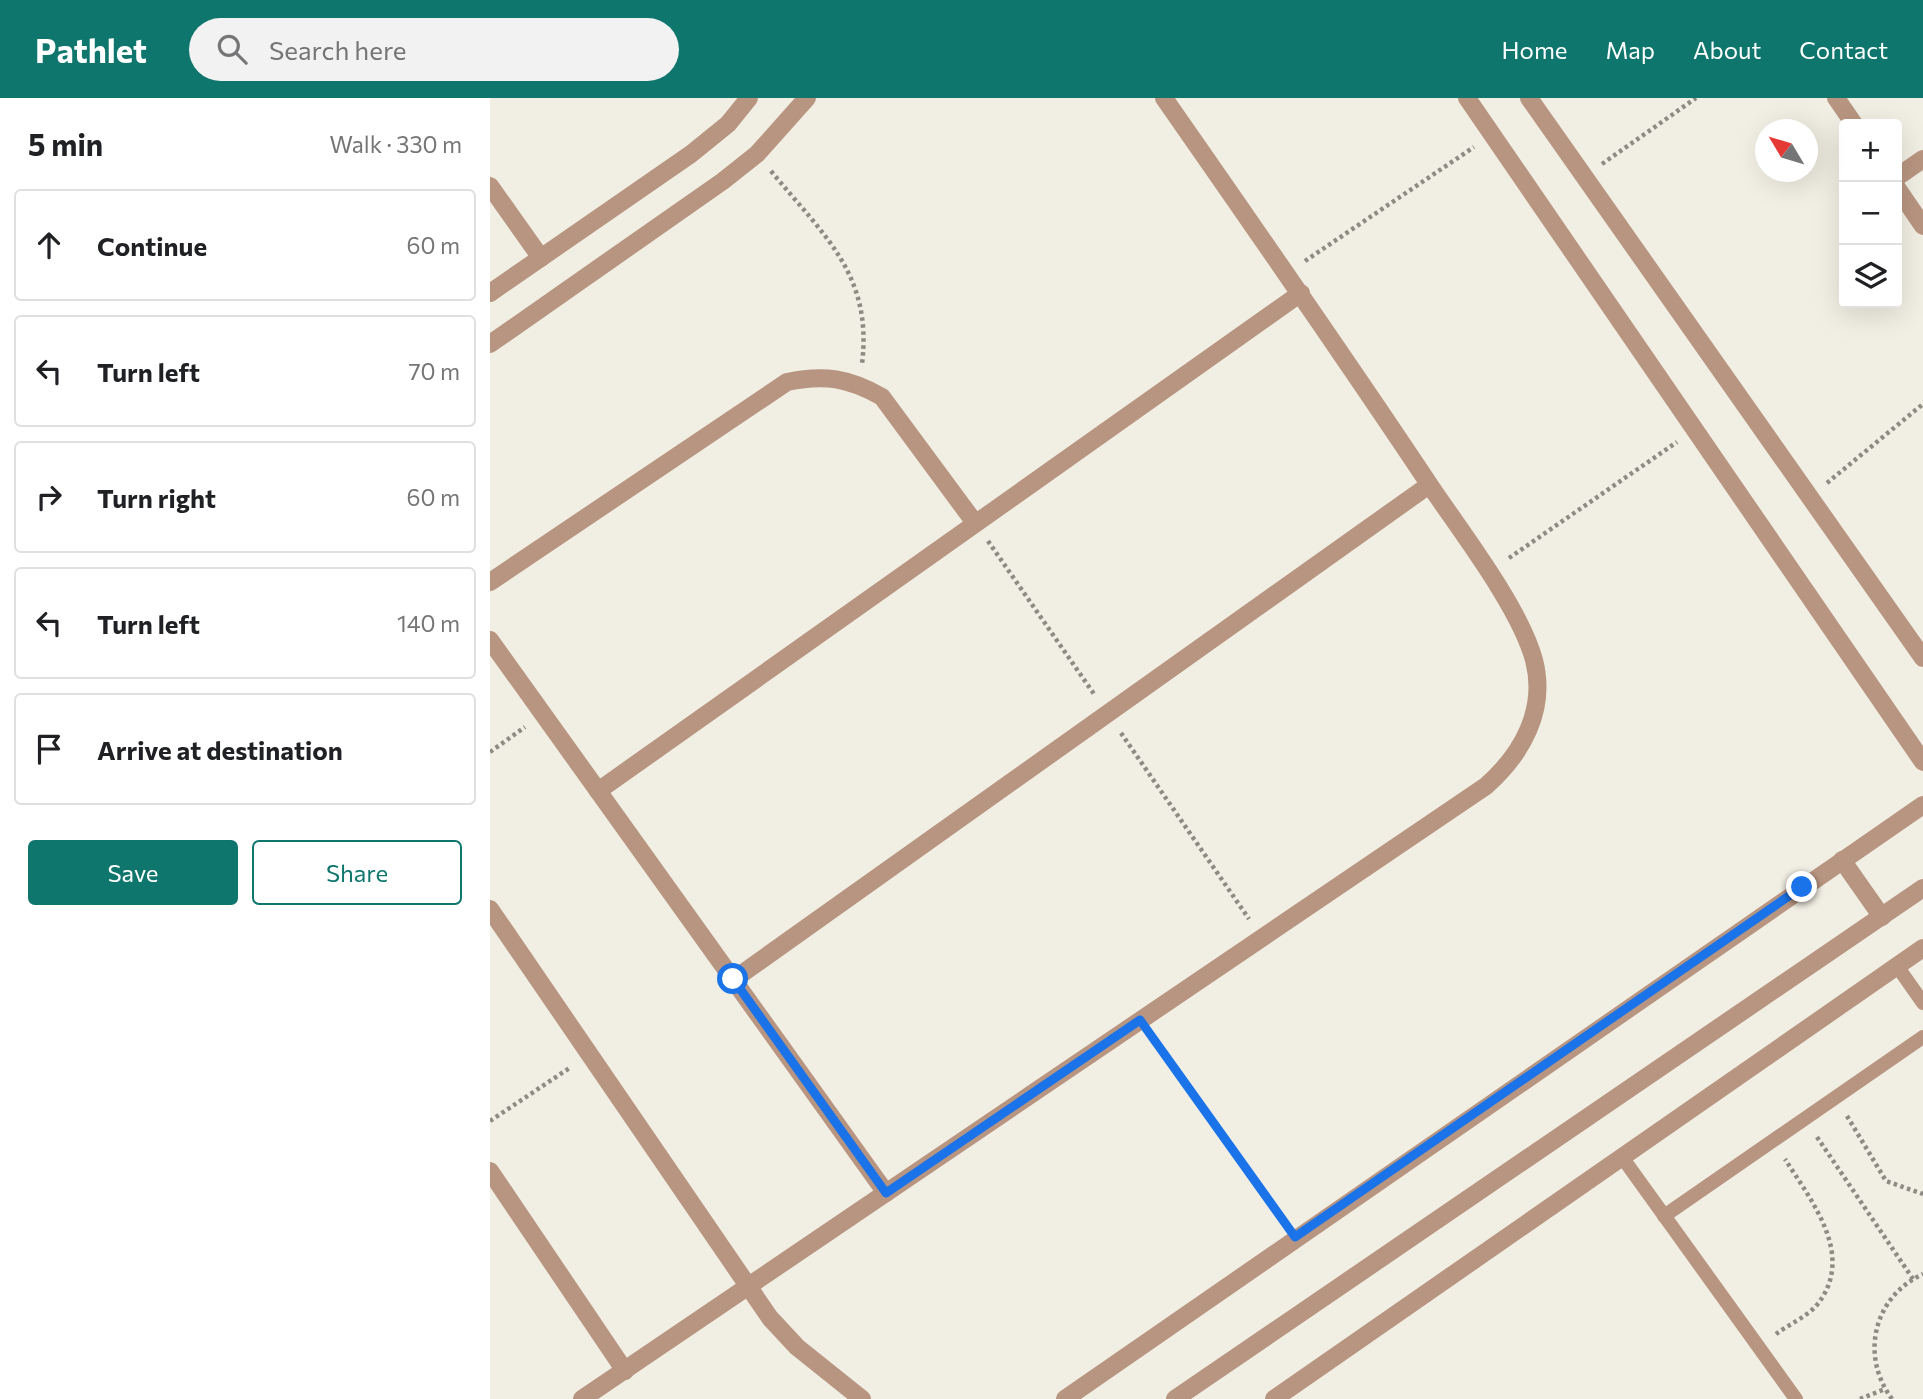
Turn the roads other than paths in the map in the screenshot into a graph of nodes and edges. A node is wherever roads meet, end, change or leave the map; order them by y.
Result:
1 (749, 98) edge
2 (807, 98) edge
3 (1164, 98) edge
4 (1467, 98) edge
5 (1529, 98) edge
6 (1836, 98) edge
7 (1851, 119) edge
8 (1923, 159) edge
9 (1902, 174) edge
10 (490, 186) edge
11 (1902, 195) edge
12 (1923, 226) edge
13 (541, 258) junction
14 (490, 293) edge
15 (1301, 293) junction
16 (490, 344) edge
17 (1429, 485) junction
18 (975, 523) junction
19 (490, 582) edge
20 (490, 640) edge
21 (1923, 658) edge
22 (1923, 762) edge
23 (598, 791) junction
24 (1923, 805) edge
25 (1842, 860) junction
26 (1923, 888) edge
27 (490, 909) edge
28 (1882, 917) junction
29 (1923, 947) edge
30 (1897, 966) junction
31 (733, 979) junction
32 (1923, 1003) edge
33 (1923, 1037) edge
34 (1622, 1157) junction
35 (490, 1171) edge
36 (886, 1193) junction
37 (1664, 1216) junction
38 (747, 1287) junction
39 (625, 1371) junction
40 (1186, 1397) edge
41 (582, 1399) edge
42 (862, 1399) edge
43 (1065, 1399) edge
44 (1274, 1399) edge
45 (1796, 1399) edge

1 - 13 street
2 - 16 street
3 - 15 street
4 - 22 street
5 - 21 street
6 - 7 street
8 - 9 street
10 - 13 street
11 - 12 street
13 - 14 street
15 - 17 street
15 - 18 street
17 - 31 street
17 - 36 street
18 - 19 street
18 - 23 street
20 - 23 street
23 - 31 street
24 - 25 street
25 - 28 street
25 - 43 street
26 - 28 street
27 - 38 street
28 - 40 street
29 - 30 street
30 - 32 lane
30 - 34 street
31 - 36 street
33 - 37 lane
34 - 37 lane
34 - 44 street
35 - 39 street
36 - 38 street
37 - 45 lane
38 - 39 street
38 - 42 street
39 - 41 street

